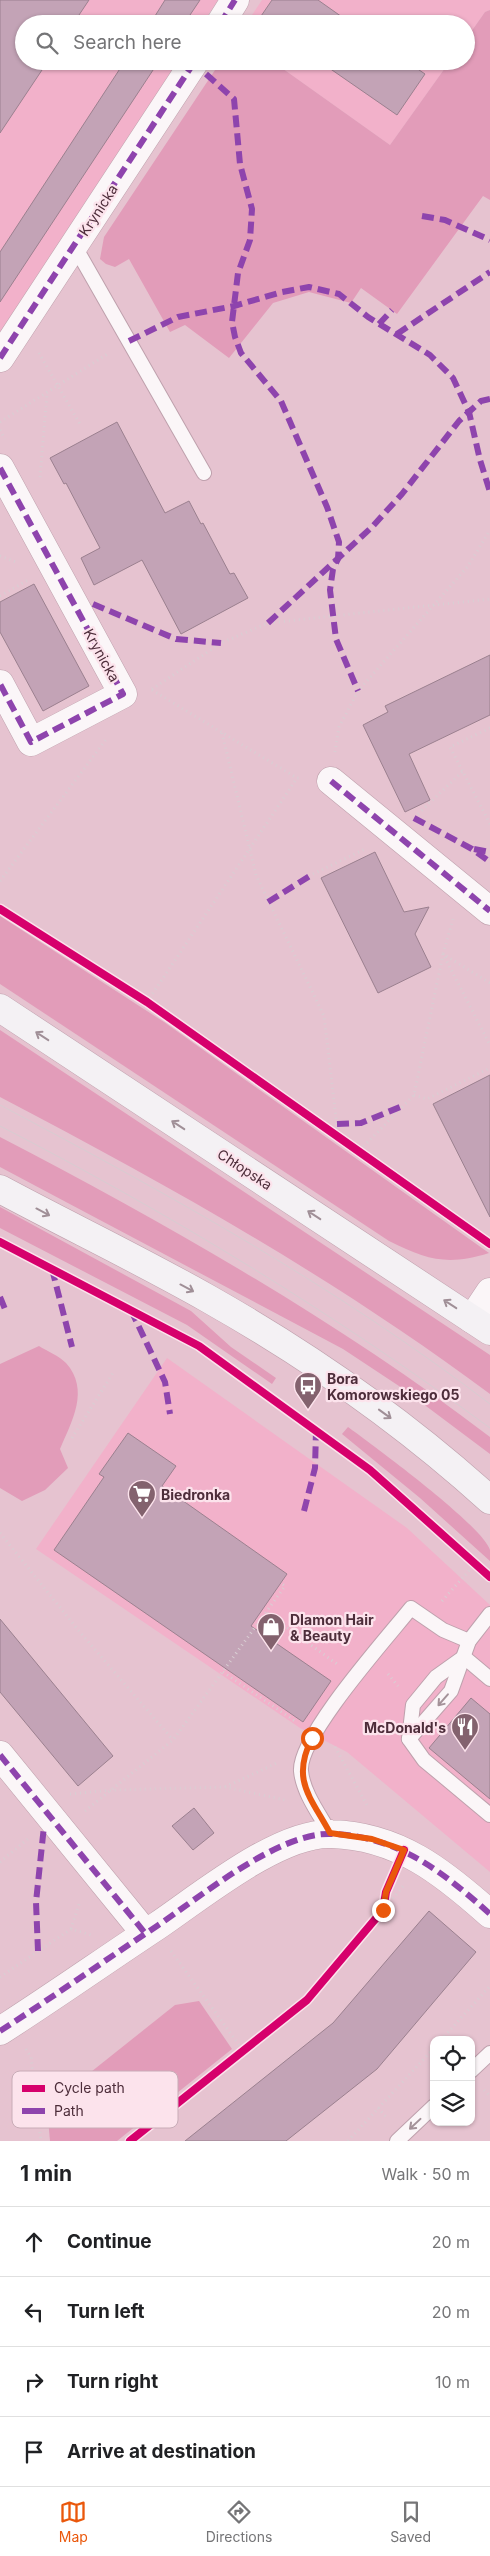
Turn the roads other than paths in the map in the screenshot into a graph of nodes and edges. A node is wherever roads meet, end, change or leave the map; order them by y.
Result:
1 (235, 0) edge
2 (226, 15) edge
3 (189, 70) edge
4 (74, 245) junction
5 (0, 358) edge
6 (0, 468) edge
7 (204, 473) dead end
8 (0, 684) edge
9 (330, 781) road end
10 (490, 911) edge
11 (0, 1008) edge
12 (0, 1190) edge
13 (490, 1292) edge
14 (481, 1325) edge
15 (490, 1500) edge
16 (490, 1614) edge
17 (469, 1641) junction
18 (464, 1657) junction
19 (490, 1679) edge
20 (409, 1740) junction
21 (0, 1755) edge
22 (490, 1815) edge
23 (325, 1824) junction
24 (490, 1914) edge
25 (136, 1939) junction
26 (5, 2028) edge
27 (490, 2053) edge
28 (475, 2067) edge
29 (430, 2110) edge
30 (397, 2141) edge

1 - 2 street
3 - 4 street, Krynicka
4 - 5 street, Krynicka
4 - 7 lane
6 - 8 street, Krynicka
9 - 10 street
14 -> 11 main road, Chłopska
12 -> 15 main road
13 - 14 street
16 - 17 lane
17 - 18 lane
17 - 23 lane
18 - 19 lane
18 -> 20 lane
18 - 20 lane
20 - 22 lane
21 - 25 street
23 - 24 street
23 - 25 street
25 - 26 street
27 - 28 lane
29 -> 30 lane

